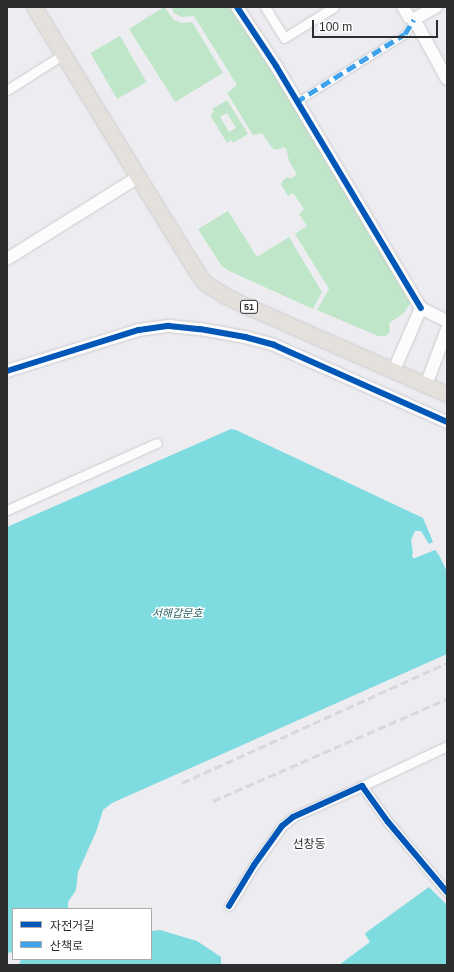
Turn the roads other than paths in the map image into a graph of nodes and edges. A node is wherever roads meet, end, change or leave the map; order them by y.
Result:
1 (34, 7) edge
2 (237, 7) edge
3 (265, 7) edge
4 (334, 7) edge
5 (403, 7) edge
6 (436, 7) edge
7 (414, 19) junction
8 (64, 54) junction
9 (447, 79) edge
10 (7, 90) edge
11 (296, 102) junction
12 (138, 178) junction
13 (7, 259) edge
14 (421, 308) junction
15 (447, 321) edge
16 (447, 329) edge
17 (394, 370) junction
18 (7, 372) edge
19 (426, 385) junction
20 (447, 394) edge
21 (447, 422) edge
22 (158, 443) dead end
23 (7, 510) edge
24 (447, 746) edge
25 (362, 786) junction
26 (447, 892) edge
27 (229, 906) dead end

1 - 8 main road, 51
2 - 11 street
3 - 4 street
5 - 7 street
6 - 7 street
7 - 9 street
7 - 11 street
8 - 10 street
8 - 12 main road, 51
11 - 14 street
12 - 13 street
12 - 17 main road, 51
14 - 15 street
14 - 17 street
16 - 19 street
17 - 19 main road, 51
18 - 21 street
19 - 20 main road
22 - 23 street
24 - 25 street
25 - 26 street
25 - 27 street

